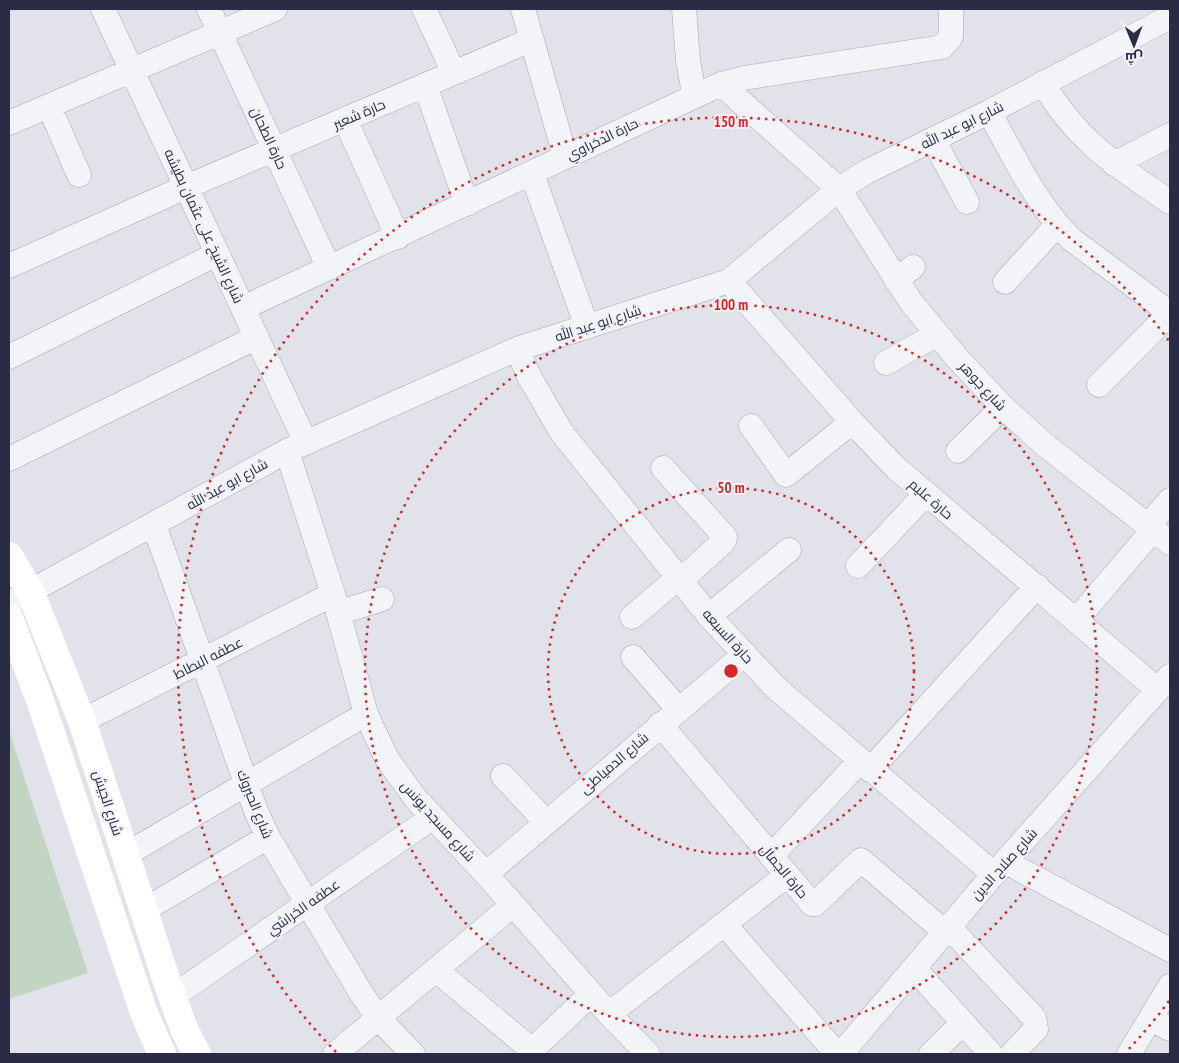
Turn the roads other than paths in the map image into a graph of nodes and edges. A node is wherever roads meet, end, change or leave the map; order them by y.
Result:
1 (103, 9) edge
2 (209, 9) edge
3 (275, 9) edge
4 (424, 9) edge
5 (522, 9) edge
6 (684, 9) edge
7 (951, 9) edge
8 (1170, 17) edge
9 (220, 32) junction
10 (531, 40) junction
11 (132, 70) junction
12 (454, 73) junction
13 (1043, 83) junction
14 (721, 84) junction
15 (426, 85) junction
16 (694, 94) junction
17 (49, 106) junction
18 (989, 112) junction
19 (345, 119) junction
20 (9, 123) edge
21 (1170, 135) edge
22 (933, 139) junction
23 (274, 150) junction
24 (565, 156) junction
25 (1114, 164) junction
26 (532, 174) junction
27 (79, 175) dead end
28 (186, 187) junction
29 (839, 189) junction
30 (968, 202) dead end
31 (1170, 202) edge
32 (467, 204) junction
33 (1057, 225) junction
34 (398, 237) junction
35 (217, 254) junction
36 (9, 266) edge
37 (329, 268) junction
38 (729, 281) junction
39 (1005, 282) dead end
40 (243, 308) junction
41 (1170, 313) edge
42 (587, 327) junction
43 (936, 334) junction
44 (256, 337) junction
45 (517, 349) junction
46 (9, 357) edge
47 (886, 363) dead end
48 (1099, 385) dead end
49 (1003, 407) junction
50 (852, 422) junction
51 (751, 426) dead end
52 (296, 447) junction
53 (958, 451) dead end
54 (9, 459) edge
55 (663, 468) dead end
56 (925, 494) junction
57 (1170, 500) edge
58 (154, 525) junction
59 (1157, 533) edge
60 (789, 550) dead end
61 (9, 556) edge
62 (858, 566) dead end
63 (679, 579) junction
64 (1037, 586) junction
65 (20, 597) edge
66 (382, 598) dead end
67 (336, 603) junction
68 (709, 616) junction
69 (632, 617) dead end
70 (9, 618) edge
71 (1077, 619) junction
72 (745, 654) junction
73 (633, 657) dead end
74 (203, 660) junction
75 (1164, 683) edge
76 (678, 709) junction
77 (366, 714) junction
78 (82, 722) junction
79 (660, 724) junction
80 (865, 765) junction
81 (503, 776) dead end
82 (246, 784) junction
83 (433, 817) junction
84 (546, 822) junction
85 (268, 837) junction
86 (125, 856) junction
87 (771, 856) junction
88 (1000, 868) junction
89 (486, 874) junction
90 (787, 875) junction
91 (307, 904) junction
92 (513, 905) junction
93 (144, 910) junction
94 (724, 924) junction
95 (947, 930) junction
96 (1170, 950) edge
97 (914, 968) junction
98 (436, 970) junction
99 (1170, 986) edge
100 (591, 994) junction
101 (172, 997) junction
102 (609, 1014) junction
103 (378, 1018) junction
104 (963, 1023) junction
105 (1161, 1024) edge
106 (530, 1052) edge
107 (162, 1054) edge
108 (197, 1054) edge
109 (334, 1054) edge
110 (412, 1054) edge
111 (648, 1054) edge
112 (837, 1054) edge
113 (841, 1054) edge
114 (930, 1054) edge
115 (991, 1054) edge
116 (1012, 1054) edge
117 (1129, 1054) edge

1 - 11 street, شارع الشيخ على عثمان بطيشه
2 - 9 street, حارة الطحان
3 - 9 street
4 - 12 street
5 - 10 street
6 - 16 street
7 - 14 street, حارة الدخراوي
8 - 13 street, شارع ابو عبد الله
9 - 11 street
9 - 23 street, حارة الطحان
10 - 12 street, حارة شعير
10 - 24 street
11 - 17 street
11 - 28 street, شارع الشيخ على عثمان بطيشه
12 - 15 street, حارة شعير
13 - 18 street, شارع ابو عبد الله
13 - 25 street
14 - 16 street, حارة الدخراوي
14 - 29 street, شارع جوهر
15 - 19 street, حارة شعير
15 - 32 street
16 - 24 street, حارة الدخراوي
17 - 20 street
17 - 27 street
18 - 22 street, شارع ابو عبد الله
18 - 33 street
19 - 23 street, حارة شعير
19 - 34 street
21 - 25 street
22 - 29 street, شارع ابو عبد الله
22 - 30 street
23 - 28 street, حارة شعير
23 - 37 street, حارة الطحان
24 - 26 street, حارة الدخراوي
25 - 31 street
26 - 32 street, حارة الدخراوي
26 - 42 street
28 - 35 street, شارع الشيخ على عثمان بطيشه
28 - 36 street, حارة شعير
29 - 38 street, شارع ابو عبد الله
29 - 43 street, شارع جوهر
32 - 34 street, حارة الدخراوي
33 - 39 street
33 - 41 street
34 - 37 street, حارة الدخراوي
35 - 40 street, شارع الشيخ على عثمان بطيشه
35 - 46 street
37 - 40 street, حارة الدخراوي
38 - 42 street, شارع ابو عبد الله
38 - 50 street, حارة عليم
40 - 44 street, شارع الشيخ على عثمان بطيشه
41 - 48 street
42 - 45 street, شارع ابو عبد الله
43 - 47 street
43 - 49 street, شارع جوهر
44 - 52 street, شارع الشيخ على عثمان بطيشه
44 - 54 street
45 - 52 street, شارع ابو عبد الله
45 - 63 street, حارة السبعه
49 - 53 street
49 - 59 street, شارع جوهر
50 - 51 street
50 - 56 street, حارة عليم
52 - 58 street, شارع ابو عبد الله
52 - 67 street, شارع مسجد يونس
55 - 63 street
56 - 62 street
56 - 64 street, حارة عليم
57 - 59 street
58 - 65 street, شارع ابو عبد الله
58 - 74 street, شارع الحبروك
59 - 71 street
60 - 68 street
61 - 65 main road, شارع الجيش
63 - 68 street, حارة السبعه
63 - 69 street
64 - 71 street, حارة عليم
64 - 80 street
65 - 78 main road, شارع الجيش
66 - 67 street, عطفه البطاط
67 - 74 street, عطفه البطاط
67 - 77 street, شارع مسجد يونس
68 - 72 street, حارة السبعه
70 - 107 main road
71 - 75 street, حارة عليم
72 - 76 street, شارع الدمياطى
72 - 80 street, حارة السبعه
73 - 76 street
74 - 78 street, عطفه البطاط
74 - 82 street, شارع الحبروك
75 - 88 street, شارع صلاح الدين
76 - 79 street, شارع الدمياطى
77 - 82 street
77 - 83 street, شارع مسجد يونس
78 - 86 main road, شارع الجيش
79 - 84 street, شارع الدمياطى
79 - 87 street, حارة الجمال
80 - 87 street
80 - 88 street, حارة السبعه
81 - 84 street
82 - 85 street, شارع الحبروك
82 - 86 street
83 - 89 street, شارع مسجد يونس
83 - 91 street, عطفه الخراشي
84 - 89 street, شارع الدمياطى
85 - 91 street, شارع الحبروك
85 - 93 street
86 - 93 main road, شارع الجيش
87 - 90 street, حارة الجمال
88 - 95 street, شارع صلاح الدين
88 - 96 street, حارة السبعه
89 - 92 street, شارع مسجد يونس
90 - 94 street
90 - 95 street, حارة الجمال
91 - 101 street, عطفه الخراشي
91 - 103 street, شارع الحبروك
92 - 98 street
92 - 100 street, شارع مسجد يونس
93 - 101 main road, شارع الجيش
94 - 102 street
94 - 112 street
95 - 97 street, شارع صلاح الدين
95 - 116 street
97 - 104 street
97 - 113 street, شارع صلاح الدين
98 - 103 street
98 - 106 street
99 - 105 street
100 - 102 street, شارع مسجد يونس
100 - 106 street
101 - 108 main road, شارع الجيش
102 - 111 street, شارع مسجد يونس
103 - 109 street
103 - 110 street, شارع الحبروك
104 - 114 street
104 - 115 street
105 - 117 street

